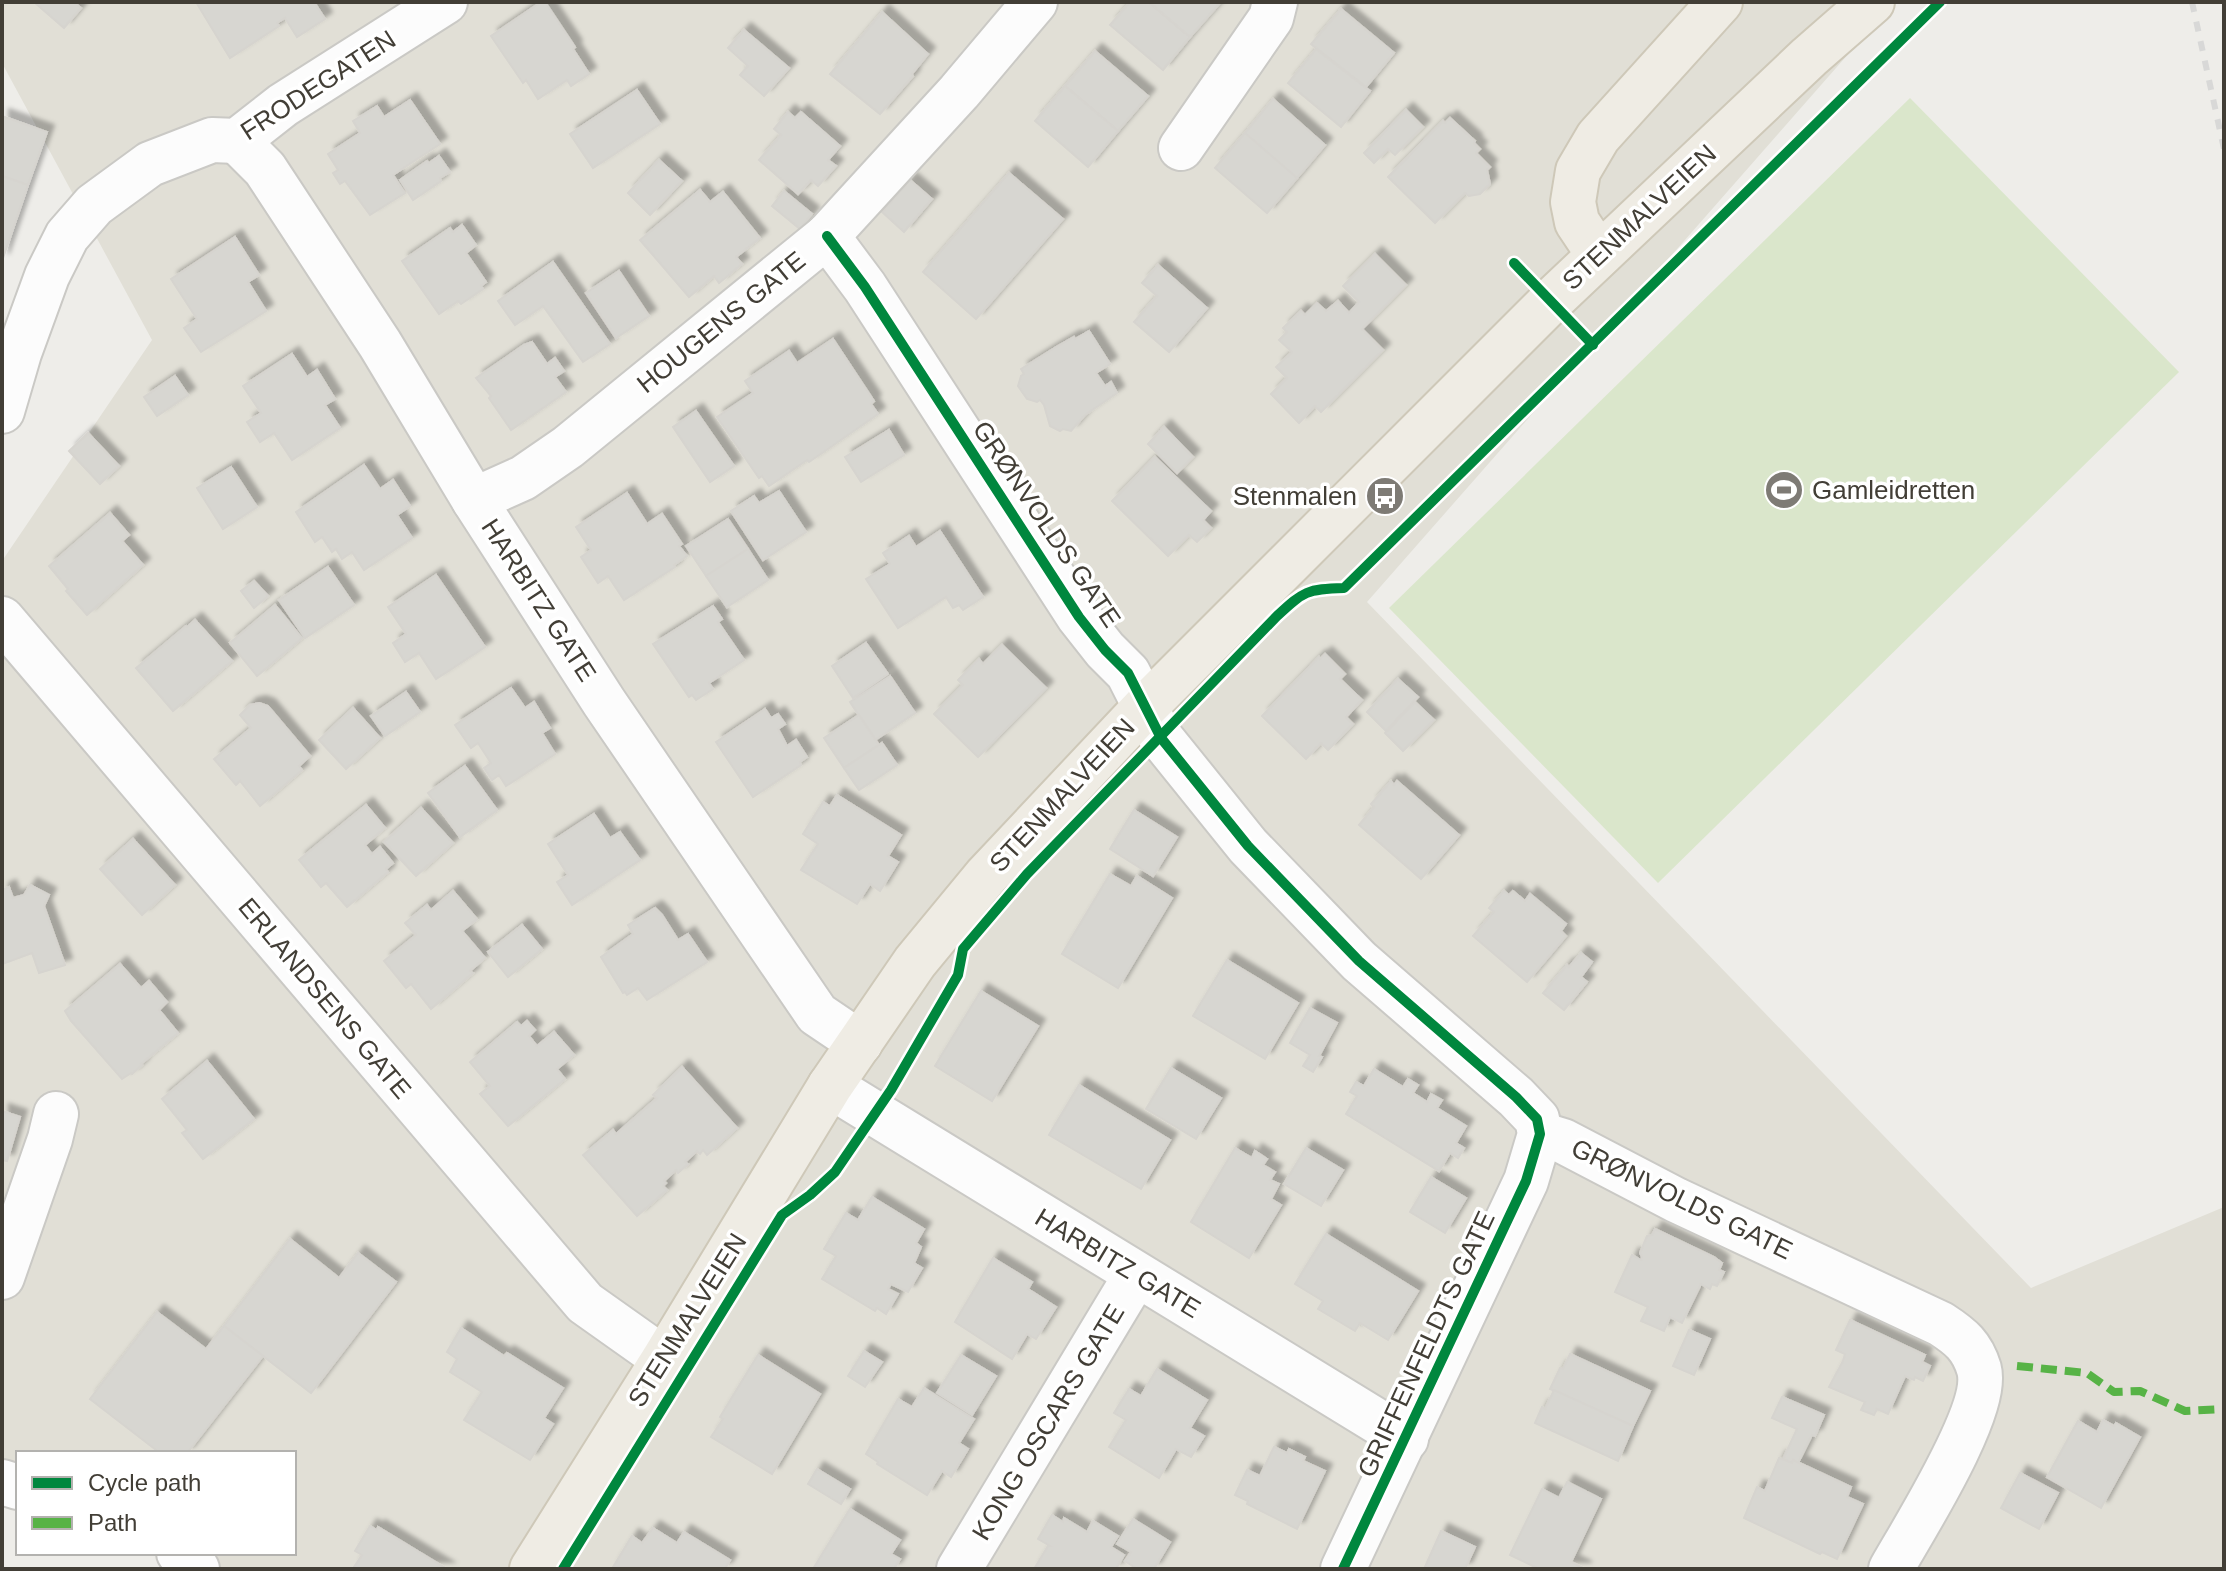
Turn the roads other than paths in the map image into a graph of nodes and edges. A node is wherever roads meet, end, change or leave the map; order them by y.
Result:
1 (445, 2) edge
2 (1035, 2) edge
3 (1275, 2) edge
4 (1720, 2) edge
5 (1872, 2) edge
6 (237, 141) junction
7 (1181, 148) dead end
8 (827, 236) junction
9 (1599, 255) junction
10 (2, 411) edge
11 (474, 500) junction
12 (2, 619) edge
13 (1145, 707) junction
14 (860, 1043) junction
15 (830, 1086) junction
16 (56, 1114) dead end
17 (1540, 1134) junction
18 (1136, 1275) junction
19 (2, 1277) edge
20 (664, 1359) junction
21 (1406, 1439) junction
22 (181, 1555) edge
23 (197, 1569) edge
24 (532, 1569) edge
25 (959, 1569) edge
26 (1343, 1569) edge
27 (1891, 1569) edge

1 - 6 street, FRODEGATEN
2 - 8 street, HOUGENS GATE
3 - 7 street
4 - 9 main road
5 - 9 main road, STENMALVEIEN
6 - 10 street, FRODEGATEN
6 - 11 street, HARBITZ GATE
8 - 11 street, HOUGENS GATE
8 - 13 street, GRØNVOLDS GATE
9 - 13 main road, STENMALVEIEN
11 - 14 street, HARBITZ GATE
12 - 20 street, ERLANDSENS GATE
13 - 14 main road, STENMALVEIEN
13 - 17 street, GRØNVOLDS GATE
14 - 15 main road, STENMALVEIEN
15 - 18 street, HARBITZ GATE
15 - 20 main road, STENMALVEIEN
16 - 19 street
17 - 21 street, GRIFFENFELDTS GATE
17 - 27 street, GRØNVOLDS GATE
18 - 21 street, HARBITZ GATE
18 - 25 street, KONG OSCARS GATE
20 - 24 main road, STENMALVEIEN
21 - 26 street, GRIFFENFELDTS GATE
22 - 23 street

